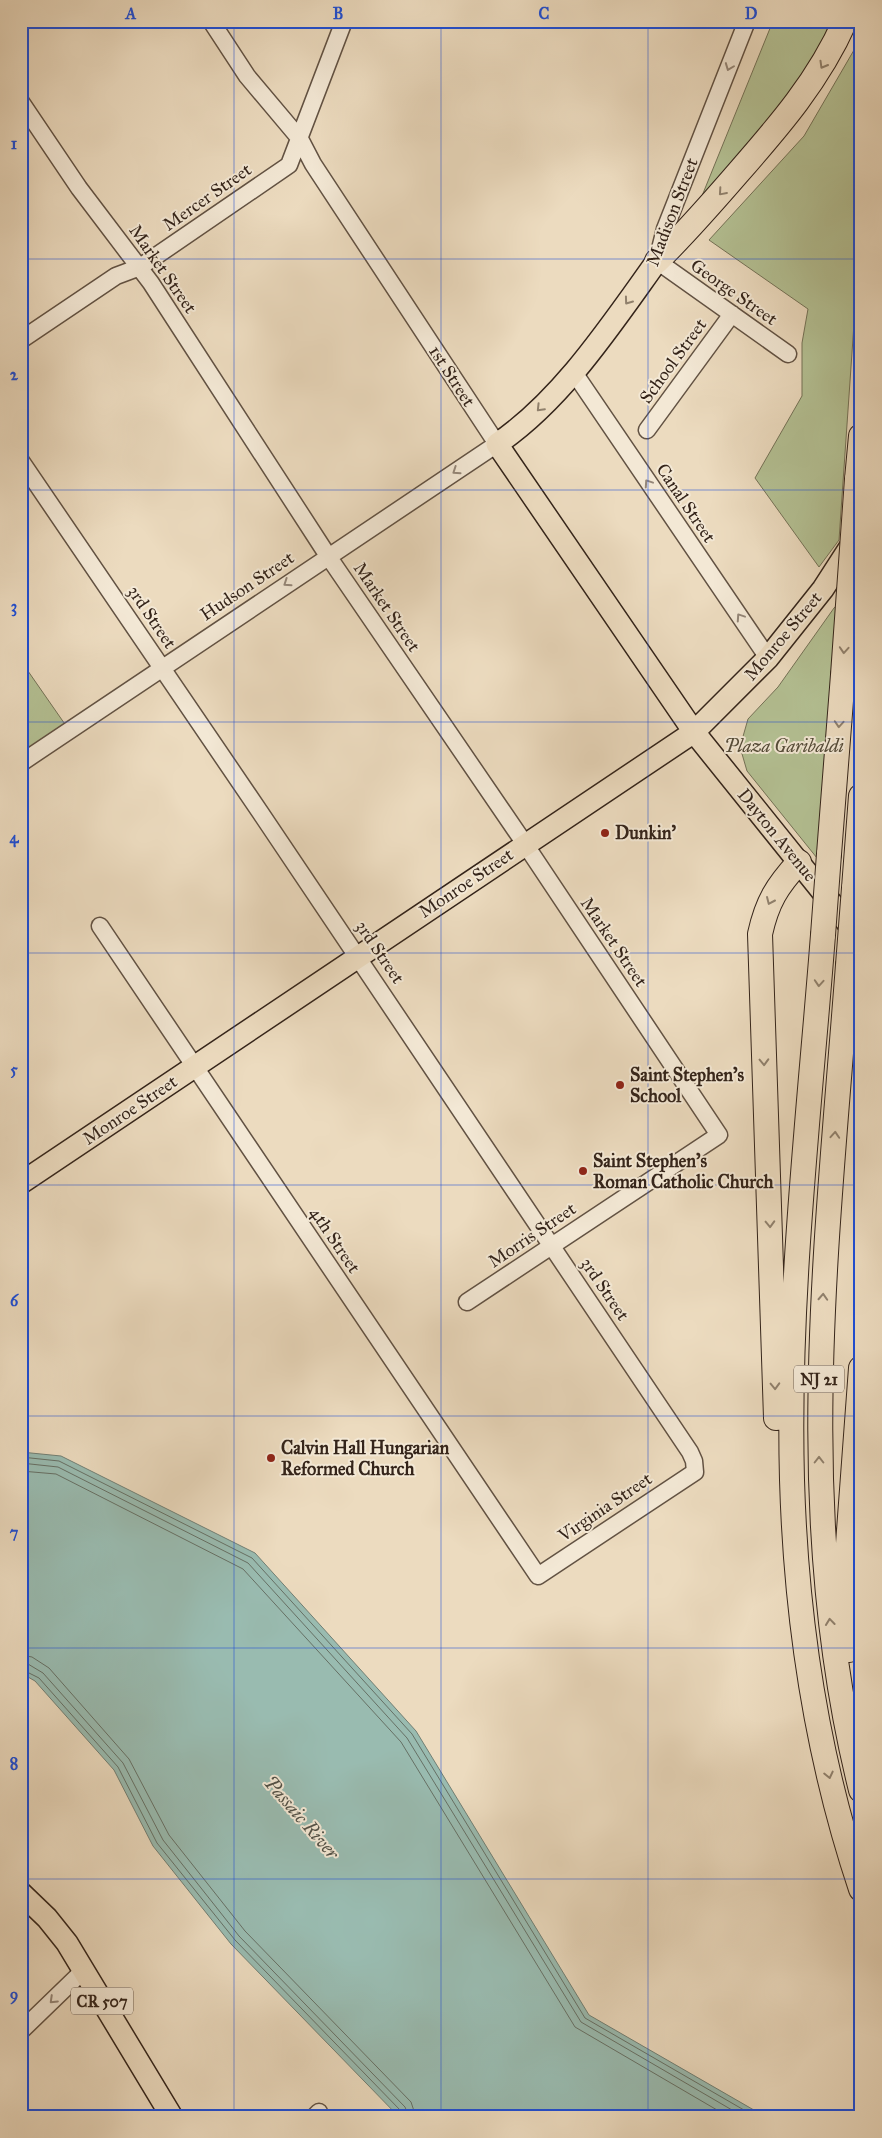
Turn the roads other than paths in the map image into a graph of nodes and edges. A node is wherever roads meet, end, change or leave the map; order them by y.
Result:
1 (211, 21) edge
2 (344, 21) edge
3 (747, 21) edge
4 (845, 21) edge
5 (21, 102) edge
6 (300, 139) junction
7 (657, 262) junction
8 (140, 268) junction
9 (732, 314) junction
10 (21, 340) edge
11 (788, 354) dead end
12 (573, 371) junction
13 (647, 430) dead end
14 (861, 436) edge
15 (497, 444) junction
16 (21, 460) edge
17 (861, 530) edge
18 (328, 556) junction
19 (768, 658) junction
20 (162, 668) junction
21 (694, 732) junction
22 (21, 763) edge
23 (861, 796) edge
24 (525, 844) junction
25 (799, 862) junction
26 (100, 926) dead end
27 (861, 939) edge
28 (358, 955) junction
29 (193, 1067) junction
30 (719, 1135) joint
31 (21, 1183) edge
32 (552, 1246) junction
33 (467, 1302) dead end
34 (861, 1368) edge
35 (695, 1472) joint
36 (538, 1576) joint
37 (861, 1724) edge
38 (819, 1727) junction
39 (861, 1790) edge
40 (861, 1889) edge
41 (21, 1893) edge
42 (84, 1970) junction
43 (21, 2030) edge
44 (172, 2117) edge

1 - 6 street, 1st Street
2 - 6 street, Mercer Street
3 -> 7 street, Madison Street
4 -> 7 highway
5 - 8 street, Market Street
6 - 8 street, Mercer Street
6 - 15 street, 1st Street
7 - 9 street, George Street
7 -> 12 main road, Madison Street
8 - 10 street, Mercer Street
8 - 18 street, Market Street
9 - 11 street, George Street
9 - 13 street, School Street
12 -> 15 main road, Madison Street
19 -> 12 street, Canal Street
14 -> 38 highway, NJ 21, bridge
15 -> 18 street, Hudson Street
15 - 21 main road, 1st Street
16 - 20 street, 3rd Street
17 - 19 main road, Monroe Street
18 -> 20 street, Hudson Street
18 - 24 street, Market Street
19 - 21 main road, Monroe Street
20 - 22 street, Hudson Street
20 - 28 street, 3rd Street
21 - 24 main road, Monroe Street
21 - 25 main road, Dayton Avenue
39 -> 23 highway, NJ 21, bridge
24 - 28 main road, Monroe Street
24 - 30 street, Market Street
25 - 27 main road, Dayton Avenue
25 -> 38 highway
26 - 29 street, 4th Street
28 - 29 main road, Monroe Street
28 - 32 street, 3rd Street
29 - 31 main road, Monroe Street
29 - 36 street, 4th Street
30 - 32 street, Morris Street
32 - 33 street, Morris Street
32 - 35 street, 3rd Street
34 - 37 highway
35 - 36 street, Virginia Street
38 -> 40 highway, NJ 21
41 - 42 main road, CR 507
42 -> 43 street
42 - 44 main road, CR 507

